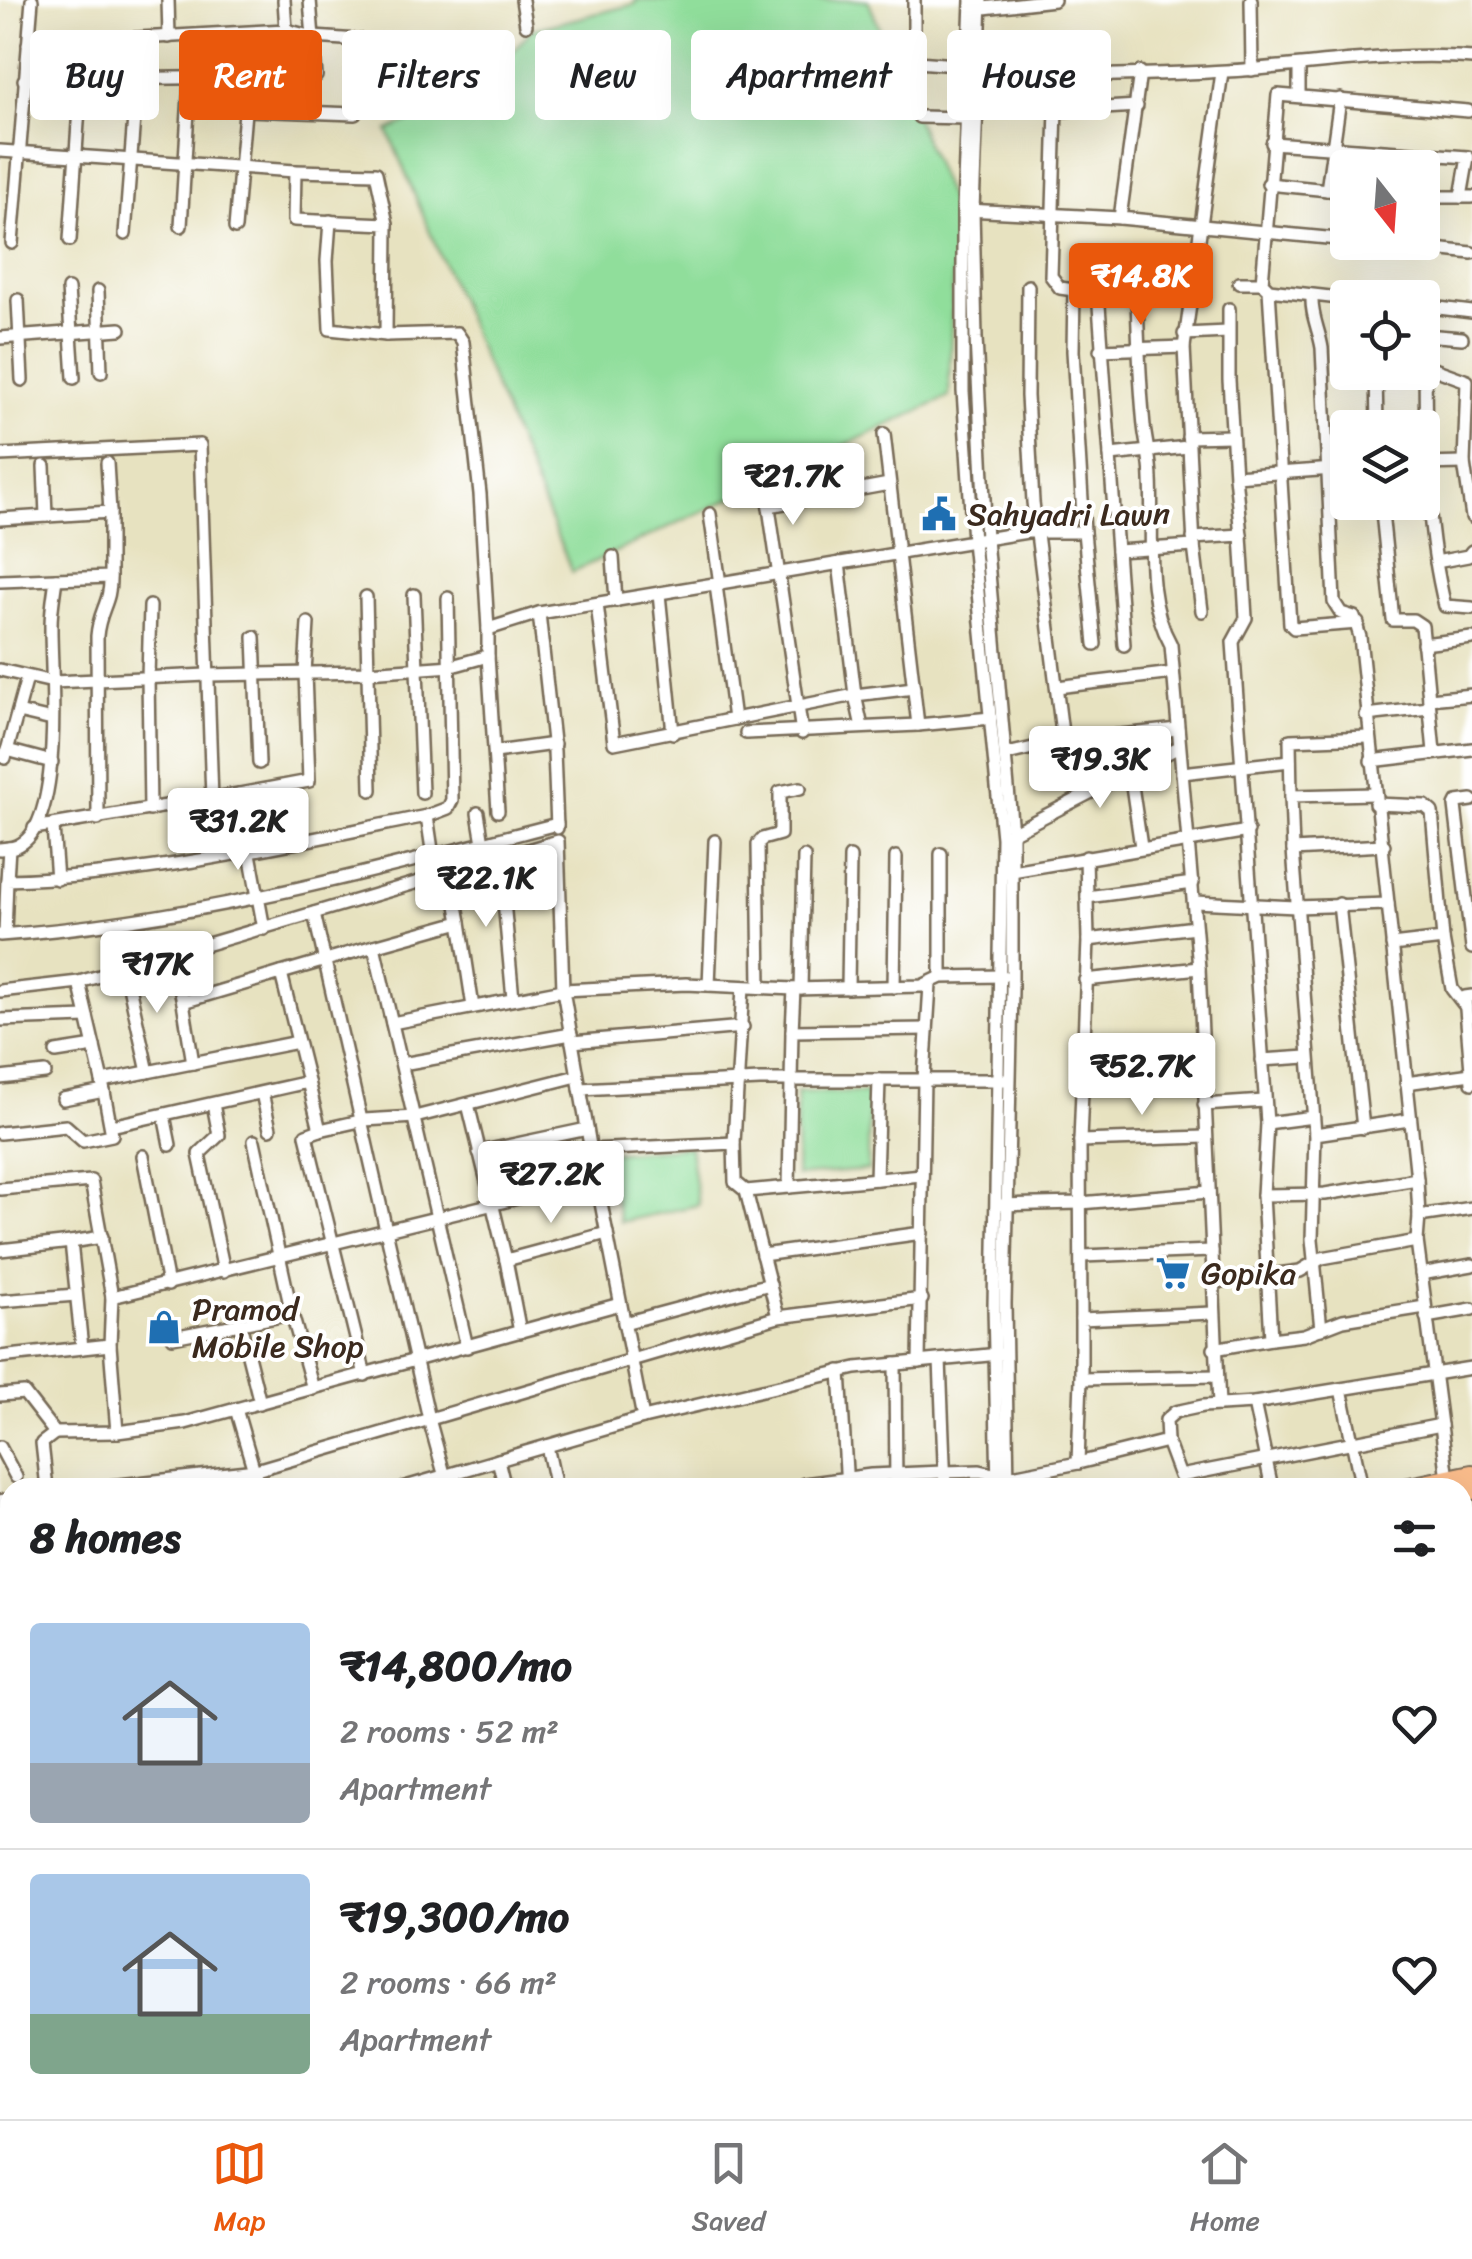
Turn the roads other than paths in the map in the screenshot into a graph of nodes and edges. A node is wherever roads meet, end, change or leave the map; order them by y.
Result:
1 (32, 0) edge
2 (168, 0) edge
3 (284, 0) edge
4 (310, 0) edge
5 (522, 0) edge
6 (914, 0) edge
7 (1054, 0) edge
8 (1251, 0) edge
9 (976, 5) edge
10 (526, 25) dead end
11 (286, 30) edge
12 (312, 30) edge
13 (974, 30) edge
14 (975, 30) edge
15 (179, 35) edge
16 (169, 36) junction
17 (28, 44) junction
18 (1472, 58) edge
19 (947, 64) edge
20 (1298, 66) junction
21 (1252, 70) junction
22 (1140, 72) junction
23 (1222, 72) junction
24 (1111, 73) edge
25 (24, 80) junction
26 (30, 80) edge
27 (1299, 96) junction
28 (1340, 99) junction
29 (1136, 106) junction
30 (1111, 108) edge
31 (1468, 110) dead end
32 (78, 120) edge
33 (133, 120) edge
34 (187, 120) edge
35 (244, 120) edge
36 (966, 120) edge
37 (971, 120) edge
38 (1056, 120) edge
39 (1272, 142) junction
40 (1335, 147) junction
41 (0, 151) edge
42 (18, 153) junction
43 (75, 156) junction
44 (130, 160) junction
45 (184, 164) junction
46 (240, 168) junction
47 (295, 171) junction
48 (1268, 184) junction
49 (1327, 190) junction
50 (1330, 190) edge
51 (1440, 196) edge
52 (1467, 197) edge
53 (968, 210) junction
54 (1053, 212) junction
55 (1120, 218) junction
56 (330, 222) junction
57 (387, 224) junction
58 (182, 226) dead end
59 (1202, 226) junction
60 (235, 228) dead end
61 (1264, 233) junction
62 (124, 234) dead end
63 (1330, 238) edge
64 (70, 240) dead end
65 (12, 242) dead end
66 (1440, 250) edge
67 (1472, 253) edge
68 (1240, 282) dead end
69 (1028, 286) dead end
70 (1265, 286) junction
71 (68, 290) dead end
72 (1074, 290) junction
73 (98, 291) dead end
74 (1098, 292) junction
75 (1137, 295) junction
76 (1312, 297) junction
77 (1191, 298) junction
78 (1330, 298) edge
79 (18, 300) dead end
80 (1440, 308) edge
81 (1229, 309) dead end
82 (1472, 312) edge
83 (120, 329) dead end
84 (100, 330) junction
85 (71, 332) junction
86 (1228, 332) junction
87 (386, 335) junction
88 (20, 336) junction
89 (1440, 336) edge
90 (0, 338) edge
91 (1462, 338) dead end
92 (1184, 341) junction
93 (1140, 348) junction
94 (1100, 350) junction
95 (1440, 371) edge
96 (101, 372) dead end
97 (74, 378) dead end
98 (22, 380) dead end
99 (884, 434) dead end
100 (1232, 436) junction
101 (1188, 442) junction
102 (1148, 452) junction
103 (0, 455) edge
104 (1110, 455) junction
105 (107, 463) dead end
106 (1464, 463) junction
107 (1440, 464) edge
108 (44, 466) dead end
109 (1326, 470) junction
110 (1330, 470) edge
111 (1282, 472) junction
112 (1235, 476) junction
113 (889, 484) junction
114 (766, 487) dead end
115 (769, 506) junction
116 (110, 512) junction
117 (710, 514) dead end
118 (46, 516) junction
119 (1472, 517) edge
120 (0, 520) edge
121 (1383, 520) edge
122 (1432, 520) edge
123 (1039, 530) junction
124 (1084, 532) junction
125 (1240, 535) junction
126 (979, 540) junction
127 (1194, 542) junction
128 (1151, 548) junction
129 (1117, 551) junction
130 (1472, 551) edge
131 (896, 552) junction
132 (613, 557) dead end
133 (1436, 562) junction
134 (840, 563) junction
135 (778, 574) junction
136 (110, 577) junction
137 (56, 579) junction
138 (0, 581) edge
139 (718, 585) junction
140 (659, 594) junction
141 (414, 595) dead end
142 (366, 597) dead end
143 (448, 598) dead end
144 (616, 601) junction
145 (597, 604) junction
146 (150, 606) dead end
147 (1472, 608) edge
148 (1202, 611) dead end
149 (539, 613) junction
150 (308, 623) dead end
151 (1358, 624) junction
152 (488, 628) junction
153 (254, 637) dead end
154 (1472, 638) edge
155 (1095, 644) dead end
156 (1124, 644) dead end
157 (1423, 644) junction
158 (488, 656) junction
159 (452, 666) junction
160 (417, 667) junction
161 (0, 670) edge
162 (368, 672) junction
163 (306, 673) junction
164 (1173, 673) junction
165 (207, 674) junction
166 (254, 674) junction
167 (148, 677) junction
168 (27, 678) junction
169 (95, 679) junction
170 (53, 682) junction
171 (914, 688) junction
172 (1057, 688) junction
173 (855, 695) junction
174 (1472, 695) edge
175 (1429, 704) junction
176 (798, 706) junction
177 (18, 712) junction
178 (1366, 715) junction
179 (990, 718) junction
180 (734, 719) junction
181 (52, 720) junction
182 (918, 725) junction
183 (862, 727) junction
184 (1178, 728) junction
185 (802, 732) junction
186 (673, 733) junction
187 (746, 734) dead end
188 (1368, 736) junction
189 (1064, 742) junction
190 (554, 744) junction
191 (1180, 747) junction
192 (1472, 748) edge
193 (495, 752) junction
194 (1434, 752) junction
195 (1007, 754) junction
196 (1290, 761) junction
197 (1371, 761) junction
198 (52, 762) junction
199 (258, 763) dead end
200 (1242, 766) junction
201 (1130, 772) junction
202 (1182, 773) junction
203 (800, 788) dead end
204 (371, 790) dead end
205 (422, 793) dead end
206 (239, 794) junction
207 (1291, 796) junction
208 (212, 799) junction
209 (1375, 799) junction
210 (1472, 800) edge
211 (150, 810) junction
212 (498, 811) dead end
213 (478, 813) dead end
214 (427, 816) junction
215 (98, 818) junction
216 (558, 824) junction
217 (53, 826) junction
218 (34, 828) junction
219 (1248, 831) junction
220 (1465, 832) edge
221 (1007, 835) junction
222 (1189, 839) junction
223 (558, 841) junction
224 (714, 841) dead end
225 (483, 843) junction
226 (1384, 846) junction
227 (1141, 847) junction
228 (5, 848) edge
229 (250, 850) junction
230 (1293, 850) junction
231 (941, 854) dead end
232 (432, 856) junction
233 (804, 857) dead end
234 (850, 857) dead end
235 (896, 857) dead end
236 (1086, 857) junction
237 (500, 858) junction
238 (1467, 868) edge
239 (451, 872) junction
240 (1007, 872) junction
241 (436, 877) junction
242 (57, 878) junction
243 (6, 880) junction
244 (1193, 883) junction
245 (258, 895) junction
246 (1087, 897) junction
247 (1195, 902) junction
248 (1254, 904) junction
249 (1339, 904) junction
250 (1388, 904) junction
251 (1469, 904) edge
252 (1296, 907) junction
253 (314, 913) junction
254 (460, 922) junction
255 (1195, 928) junction
256 (264, 929) junction
257 (2, 935) edge
258 (1443, 939) junction
259 (1088, 940) junction
260 (1392, 945) junction
261 (374, 946) junction
262 (1472, 948) edge
263 (172, 955) junction
264 (327, 959) junction
265 (125, 968) junction
266 (1199, 968) junction
267 (280, 973) junction
268 (1006, 975) junction
269 (942, 976) junction
270 (1085, 980) junction
271 (79, 982) junction
272 (709, 985) junction
273 (930, 985) junction
274 (744, 987) junction
275 (894, 987) junction
276 (760, 988) junction
277 (848, 988) junction
278 (798, 989) junction
279 (563, 990) junction
280 (0, 992) edge
281 (513, 999) junction
282 (184, 1002) junction
283 (1469, 1002) edge
284 (473, 1007) junction
285 (87, 1017) junction
286 (0, 1020) edge
287 (392, 1023) junction
288 (742, 1028) junction
289 (927, 1029) junction
290 (792, 1030) junction
291 (571, 1038) junction
292 (298, 1042) junction
293 (94, 1046) junction
294 (56, 1052) dead end
295 (1307, 1057) junction
296 (1262, 1060) junction
297 (193, 1063) junction
298 (402, 1064) junction
299 (148, 1072) junction
300 (45, 1073) dead end
301 (0, 1078) edge
302 (1471, 1078) edge
303 (790, 1080) junction
304 (879, 1080) junction
305 (924, 1080) junction
306 (1004, 1080) junction
307 (308, 1082) junction
308 (579, 1082) junction
309 (739, 1082) junction
310 (1406, 1083) junction
311 (103, 1086) junction
312 (262, 1093) junction
313 (62, 1099) dead end
314 (1264, 1101) junction
315 (213, 1104) junction
316 (468, 1104) junction
317 (1204, 1105) junction
318 (164, 1115) junction
319 (415, 1117) junction
320 (1313, 1117) junction
321 (364, 1120) junction
322 (1409, 1120) junction
323 (1268, 1123) junction
324 (110, 1126) junction
325 (1363, 1128) junction
326 (270, 1129) dead end
327 (320, 1130) junction
328 (587, 1130) junction
329 (0, 1133) edge
330 (1314, 1134) junction
331 (1205, 1137) junction
332 (254, 1141) dead end
333 (1080, 1141) junction
334 (734, 1143) junction
335 (170, 1146) dead end
336 (590, 1150) junction
337 (479, 1152) junction
338 (143, 1156) dead end
339 (922, 1176) junction
340 (1416, 1179) junction
341 (596, 1180) junction
342 (876, 1180) junction
343 (789, 1187) junction
344 (0, 1190) edge
345 (746, 1191) junction
346 (1210, 1192) junction
347 (1312, 1194) junction
348 (1263, 1195) junction
349 (1080, 1202) junction
350 (1002, 1205) junction
351 (491, 1206) junction
352 (1472, 1208) edge
353 (1420, 1216) junction
354 (436, 1220) junction
355 (388, 1231) junction
356 (606, 1233) junction
357 (922, 1233) junction
358 (102, 1237) junction
359 (1417, 1241) junction
360 (71, 1242) junction
361 (332, 1245) junction
362 (0, 1250) edge
363 (1212, 1251) junction
364 (762, 1255) junction
365 (1082, 1256) junction
366 (280, 1258) junction
367 (506, 1260) junction
368 (1314, 1265) junction
369 (1472, 1265) edge
370 (224, 1271) junction
371 (1421, 1274) junction
372 (1267, 1278) junction
373 (1214, 1282) junction
374 (168, 1284) junction
375 (770, 1284) junction
376 (76, 1294) junction
377 (112, 1297) junction
378 (922, 1298) junction
379 (0, 1302) edge
380 (620, 1304) junction
381 (1472, 1309) edge
382 (1426, 1312) junction
383 (1212, 1313) junction
384 (292, 1314) junction
385 (778, 1317) junction
386 (1081, 1319) junction
387 (624, 1322) junction
388 (240, 1323) junction
389 (1321, 1328) junction
390 (520, 1332) junction
391 (173, 1337) dead end
392 (1270, 1339) junction
393 (110, 1346) junction
394 (467, 1347) junction
395 (82, 1348) junction
396 (1214, 1349) junction
397 (1000, 1354) junction
398 (0, 1357) edge
399 (418, 1360) junction
400 (631, 1360) junction
401 (940, 1360) junction
402 (919, 1362) junction
403 (895, 1364) junction
404 (1472, 1368) edge
405 (840, 1372) junction
406 (365, 1375) junction
407 (1435, 1375) junction
408 (1216, 1376) junction
409 (1081, 1380) junction
410 (312, 1389) junction
411 (1341, 1389) junction
412 (0, 1395) edge
413 (260, 1403) junction
414 (1254, 1403) junction
415 (1218, 1405) junction
416 (236, 1409) junction
417 (643, 1418) junction
418 (429, 1419) junction
419 (1442, 1425) junction
420 (118, 1432) junction
421 (56, 1433) junction
422 (1168, 1441) junction
423 (1352, 1442) junction
424 (548, 1446) junction
425 (0, 1447) edge
426 (498, 1460) junction
427 (1266, 1460) junction
428 (1078, 1463) junction
429 (256, 1470) junction
430 (1210, 1470) junction
431 (944, 1472) junction
432 (16, 1477) dead end
433 (46, 1478) edge
434 (183, 1478) edge
435 (258, 1478) edge
436 (445, 1478) edge
437 (453, 1478) edge
438 (502, 1478) edge
439 (554, 1478) edge
440 (846, 1478) edge
441 (896, 1478) edge
442 (912, 1478) edge
443 (944, 1478) edge
444 (994, 1478) edge
445 (1003, 1478) edge
446 (1019, 1478) edge
447 (1211, 1478) edge
448 (1270, 1478) edge
449 (1360, 1478) edge
450 (1454, 1478) edge

1 - 17 street
2 - 16 street
3 - 11 street
4 - 12 street
5 - 10 street
6 - 19 street
7 - 9 street
8 - 21 street
9 - 13 street
9 - 14 street
15 - 16 street
16 - 17 street
17 - 25 street
18 - 20 street
20 - 21 street
20 - 27 street
21 - 23 street
22 - 23 street
22 - 24 street
22 - 29 street
23 - 59 street
25 - 26 street
25 - 42 street
27 - 28 street
27 - 39 street
28 - 31 street
28 - 40 street
29 - 30 street
29 - 55 street
32 - 43 street
33 - 44 street
34 - 45 street
35 - 46 street
36 - 53 street
37 - 53 street
38 - 54 street
39 - 40 street
39 - 48 street
40 - 49 street
40 - 52 street
41 - 42 street
42 - 43 street
42 - 65 street
43 - 44 street
43 - 64 street
44 - 45 street
44 - 62 street
45 - 46 street
45 - 58 street
46 - 47 street
46 - 60 street
47 - 56 street
47 - 57 street
48 - 49 street
48 - 61 street
49 - 50 street
51 - 52 street
53 - 54 street
53 - 126 street
54 - 55 street
54 - 72 street
55 - 59 street
56 - 57 street
56 - 87 street
57 - 87 street
59 - 61 street
59 - 77 street
61 - 63 street
61 - 70 street
66 - 67 street
68 - 70 street
69 - 123 street
70 - 76 street
70 - 111 street
71 - 85 street
72 - 74 street
72 - 124 street
73 - 84 street
74 - 75 street
74 - 94 street
75 - 77 street
75 - 93 street
76 - 78 street
76 - 109 street
77 - 92 street
79 - 88 street
80 - 82 street
81 - 86 street
83 - 84 street
84 - 85 street
84 - 96 street
85 - 88 street
85 - 97 street
86 - 92 street
86 - 100 street
87 - 152 street
88 - 90 street
88 - 98 street
89 - 91 street
92 - 93 street
92 - 101 street
93 - 94 street
93 - 102 street
94 - 104 street
95 - 106 street
99 - 113 street
100 - 101 street
100 - 112 street
101 - 102 street
101 - 127 street
102 - 104 street
102 - 128 street
103 - 165 street
104 - 129 street
105 - 116 street
106 - 107 street
106 - 119 street
108 - 118 street
109 - 110 street
109 - 111 street
109 - 151 street
111 - 112 street
111 - 151 street
112 - 125 street
113 - 115 street
113 - 131 street
114 - 115 street
115 - 135 street
116 - 118 street
116 - 136 street
117 - 139 street
118 - 120 street
121 - 157 street
122 - 133 street
123 - 124 street
123 - 126 street
123 - 172 street
124 - 155 street
125 - 127 street
125 - 200 street
126 - 131 street
126 - 179 street
126 - 195 street
127 - 128 street
127 - 148 street
128 - 129 street
128 - 164 street
129 - 156 street
130 - 133 street
131 - 134 street
131 - 171 street
132 - 144 street
133 - 147 street
134 - 135 street
134 - 173 street
135 - 139 street
135 - 176 street
136 - 137 street
136 - 169 street
137 - 138 street
137 - 170 street
139 - 140 street
139 - 180 street
140 - 144 street
140 - 186 street
141 - 160 street
142 - 162 street
143 - 159 street
144 - 145 street
145 - 149 street
145 - 186 street
146 - 167 street
149 - 152 street
149 - 190 street
150 - 163 street
151 - 178 street
152 - 158 street
153 - 166 street
154 - 157 street
157 - 175 street
158 - 159 street
158 - 193 street
159 - 160 street
159 - 214 street
160 - 162 street
160 - 205 street
161 - 168 street
162 - 163 street
162 - 204 street
163 - 166 street
163 - 206 street
164 - 172 street
164 - 184 street
165 - 166 street
165 - 167 street
165 - 208 street
166 - 199 street
167 - 169 street
167 - 211 street
168 - 170 street
168 - 177 street
169 - 170 street
169 - 215 street
170 - 181 street
171 - 173 street
171 - 182 street
172 - 189 street
173 - 176 street
173 - 183 street
174 - 175 street
175 - 178 street
175 - 194 street
176 - 180 street
176 - 185 street
177 - 181 street
177 - 198 street
178 - 188 street
179 - 182 street
179 - 221 street
180 - 186 street
181 - 198 street
182 - 183 street
183 - 185 street
184 - 189 street
184 - 191 street
185 - 187 street
188 - 196 street
188 - 197 street
189 - 195 street
190 - 193 street
190 - 216 street
191 - 201 street
191 - 202 street
192 - 194 street
193 - 212 street
194 - 197 street
195 - 221 street
196 - 200 street
196 - 207 street
197 - 209 street
198 - 218 street
200 - 202 street
200 - 219 street
201 - 221 street
201 - 227 street
202 - 222 street
203 - 276 street
206 - 208 street
206 - 229 street
207 - 209 street
207 - 230 street
208 - 211 street
209 - 226 street
209 - 258 street
210 - 220 street
211 - 215 street
213 - 225 street
214 - 229 street
214 - 232 street
215 - 217 street
216 - 223 street
216 - 225 street
217 - 218 street
217 - 242 street
218 - 228 street
219 - 222 street
219 - 248 street
220 - 238 street
221 - 240 street
222 - 227 street
222 - 244 street
223 - 237 street
223 - 279 street
224 - 272 street
225 - 232 street
226 - 230 street
226 - 250 street
227 - 236 street
228 - 243 street
229 - 242 street
229 - 245 street
230 - 252 street
231 - 269 street
232 - 241 street
232 - 245 street
233 - 278 street
234 - 277 street
235 - 275 street
236 - 240 street
236 - 246 street
237 - 239 street
237 - 281 street
238 - 251 street
239 - 241 street
239 - 254 street
240 - 268 street
241 - 253 street
242 - 243 street
243 - 257 street
244 - 246 street
244 - 247 street
245 - 256 street
245 - 257 street
246 - 259 street
247 - 248 street
247 - 255 street
248 - 252 street
248 - 296 street
249 - 250 street
249 - 252 street
249 - 325 street
250 - 260 street
251 - 262 street
252 - 295 street
253 - 256 street
253 - 264 street
254 - 261 street
254 - 284 street
255 - 259 street
255 - 266 street
256 - 263 street
258 - 260 street
258 - 283 street
259 - 270 street
260 - 310 street
261 - 264 street
261 - 287 street
263 - 265 street
263 - 282 street
264 - 267 street
264 - 321 street
265 - 271 street
265 - 299 street
266 - 270 street
266 - 317 street
267 - 282 street
267 - 292 street
268 - 269 street
268 - 306 street
269 - 273 street
270 - 333 street
271 - 280 street
271 - 285 street
272 - 274 street
272 - 279 street
273 - 275 street
273 - 289 street
274 - 276 street
274 - 288 street
275 - 277 street
276 - 278 street
277 - 278 street
278 - 290 street
279 - 281 street
279 - 291 street
281 - 284 street
282 - 297 street
283 - 302 street
284 - 287 street
285 - 286 street
285 - 293 street
287 - 298 street
288 - 291 street
288 - 309 street
289 - 290 street
289 - 305 street
290 - 303 street
291 - 298 street
291 - 308 street
292 - 297 street
292 - 307 street
293 - 294 street
293 - 311 street
295 - 296 street
295 - 320 street
296 - 314 street
297 - 299 street
298 - 319 street
299 - 311 street
300 - 301 street
302 - 310 street
303 - 304 street
303 - 309 street
303 - 343 street
304 - 305 street
304 - 342 street
305 - 306 street
305 - 339 street
306 - 350 street
307 - 312 street
307 - 327 street
308 - 309 street
308 - 316 street
308 - 328 street
309 - 334 street
310 - 322 street
311 - 313 street
311 - 324 street
312 - 315 street
312 - 326 street
314 - 317 street
314 - 323 street
315 - 318 street
315 - 370 street
316 - 319 street
316 - 337 street
317 - 331 street
318 - 324 street
318 - 335 street
319 - 321 street
319 - 354 street
320 - 323 street
320 - 330 street
321 - 327 street
321 - 355 street
322 - 325 street
322 - 340 street
323 - 348 street
324 - 329 street
325 - 330 street
327 - 361 street
328 - 336 street
328 - 337 street
330 - 347 street
331 - 333 street
331 - 346 street
332 - 366 street
333 - 349 street
334 - 336 street
334 - 345 street
336 - 341 street
337 - 351 street
338 - 374 street
339 - 342 street
339 - 357 street
340 - 347 street
340 - 353 street
341 - 351 street
341 - 356 street
342 - 343 street
343 - 345 street
344 - 358 street
345 - 364 street
346 - 349 street
346 - 363 street
347 - 348 street
347 - 368 street
348 - 372 street
349 - 350 street
349 - 365 street
350 - 397 street
351 - 354 street
351 - 367 street
352 - 353 street
353 - 359 street
354 - 355 street
354 - 394 street
355 - 361 street
355 - 399 street
356 - 367 street
356 - 380 street
357 - 364 street
357 - 378 street
358 - 360 street
358 - 377 street
359 - 368 street
359 - 371 street
360 - 362 street
360 - 376 street
361 - 366 street
361 - 406 street
363 - 365 street
363 - 373 street
364 - 375 street
365 - 386 street
366 - 370 street
366 - 384 street
367 - 390 street
368 - 372 street
368 - 389 street
369 - 371 street
370 - 374 street
371 - 382 street
372 - 373 street
372 - 392 street
373 - 383 street
374 - 377 street
375 - 385 street
375 - 387 street
376 - 379 street
376 - 395 street
377 - 393 street
378 - 385 street
378 - 402 street
380 - 387 street
380 - 390 street
381 - 382 street
382 - 389 street
382 - 407 street
383 - 386 street
383 - 396 street
384 - 388 street
384 - 410 street
385 - 400 street
386 - 409 street
387 - 400 street
388 - 391 street
388 - 413 street
389 - 392 street
390 - 394 street
392 - 396 street
393 - 395 street
393 - 420 street
394 - 399 street
395 - 398 street
396 - 408 street
397 - 401 street
397 - 445 street
399 - 406 street
399 - 418 street
400 - 417 street
400 - 418 street
401 - 402 street
401 - 431 street
402 - 403 street
403 - 405 street
403 - 441 street
404 - 407 street
405 - 417 street
405 - 440 street
406 - 410 street
407 - 411 street
407 - 419 street
408 - 409 street
408 - 415 street
409 - 428 street
410 - 413 street
411 - 414 street
411 - 423 street
412 - 421 street
413 - 416 street
414 - 415 street
414 - 427 street
415 - 422 street
416 - 420 street
416 - 429 street
417 - 424 street
418 - 429 street
418 - 436 street
419 - 423 street
419 - 450 street
420 - 421 street
421 - 433 street
422 - 428 street
422 - 430 street
423 - 427 street
423 - 449 street
424 - 426 street
424 - 439 street
425 - 432 street
426 - 437 street
426 - 438 street
427 - 430 street
427 - 448 street
428 - 446 street
429 - 434 street
429 - 435 street
430 - 447 street
431 - 442 street
431 - 443 street
431 - 444 street

